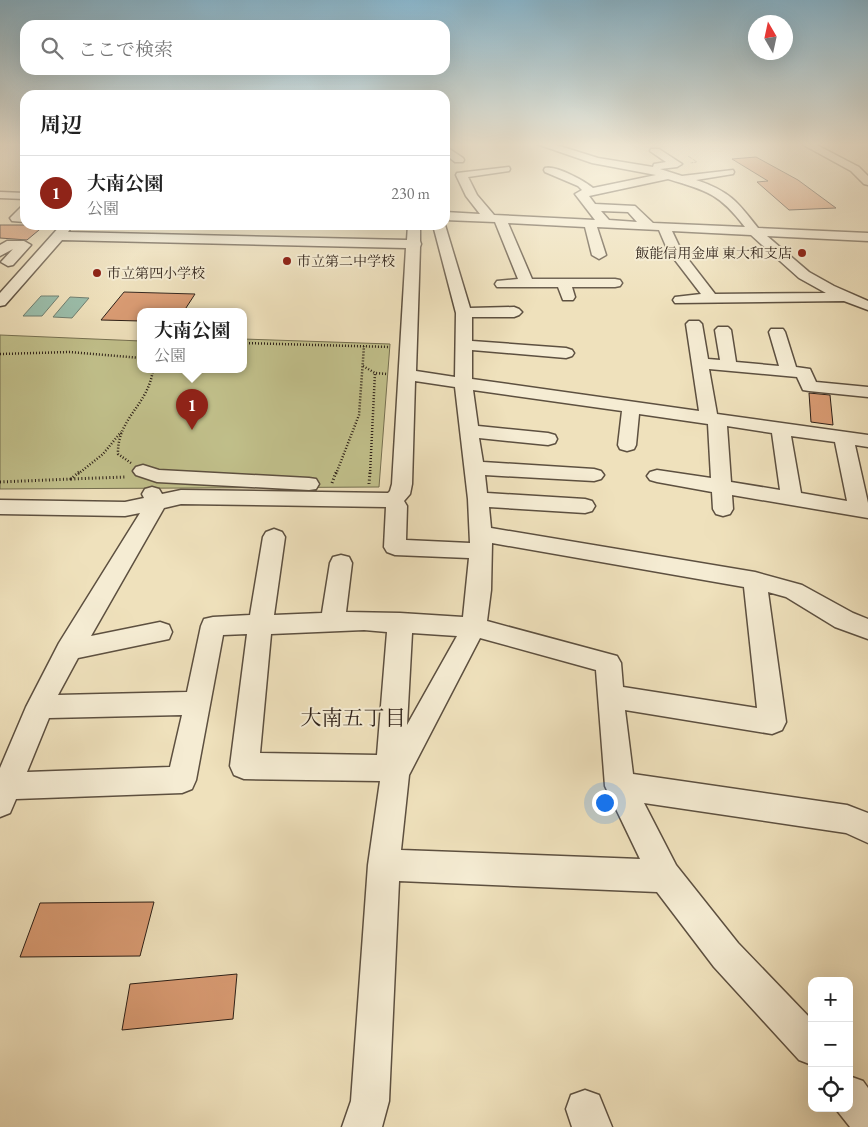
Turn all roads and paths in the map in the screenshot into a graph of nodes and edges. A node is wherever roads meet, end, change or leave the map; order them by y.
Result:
1 (472, 196) edge
2 (583, 196) edge
3 (721, 196) edge
4 (0, 207) edge
5 (592, 207) junction
6 (20, 209) edge
7 (450, 216) edge
8 (495, 218) junction
9 (590, 223) junction
10 (605, 224) junction
11 (649, 226) junction
12 (664, 227) junction
13 (63, 230) edge
14 (88, 230) edge
15 (105, 230) edge
16 (223, 230) edge
17 (414, 230) edge
18 (440, 230) edge
19 (756, 232) junction
20 (58, 236) junction
21 (868, 237) edge
22 (216, 239) junction
23 (415, 244) junction
24 (600, 255) dead end
25 (3, 259) edge
26 (35, 262) junction
27 (615, 283) dead end
28 (502, 284) dead end
29 (527, 284) junction
30 (829, 289) junction
31 (868, 289) edge
32 (847, 297) junction
33 (711, 298) junction
34 (680, 300) dead end
35 (0, 302) edge
36 (868, 306) edge
37 (514, 312) dead end
38 (464, 313) junction
39 (694, 324) dead end
40 (723, 330) dead end
41 (777, 332) dead end
42 (247, 343) edge
43 (464, 345) junction
44 (364, 346) junction
45 (390, 347) dead end
46 (566, 353) dead end
47 (0, 354) edge
48 (137, 358) edge
49 (700, 363) junction
50 (363, 366) junction
51 (729, 366) junction
52 (790, 371) junction
53 (153, 373) edge
54 (375, 373) junction
55 (388, 374) dead end
56 (406, 375) junction
57 (463, 383) junction
58 (868, 392) edge
59 (631, 407) junction
60 (713, 419) junction
61 (780, 428) junction
62 (470, 431) junction
63 (120, 432) junction
64 (844, 438) junction
65 (548, 439) dead end
66 (868, 441) edge
67 (627, 445) dead end
68 (474, 468) junction
69 (150, 473) junction
70 (594, 475) dead end
71 (657, 476) dead end
72 (71, 479) junction
73 (0, 482) edge
74 (332, 484) joint
75 (722, 486) junction
76 (369, 487) dead end
77 (792, 498) junction
78 (478, 499) junction
79 (392, 500) junction
80 (156, 503) junction
81 (584, 506) dead end
82 (0, 507) edge
83 (723, 509) dead end
84 (864, 510) edge
85 (274, 537) dead end
86 (481, 543) junction
87 (341, 564) dead end
88 (755, 580) junction
89 (333, 621) junction
90 (400, 622) junction
91 (260, 624) junction
92 (474, 627) junction
93 (868, 629) edge
94 (160, 632) dead end
95 (68, 650) junction
96 (611, 696) junction
97 (197, 703) junction
98 (39, 707) junction
99 (392, 771) junction
100 (620, 786) junction
101 (4, 794) edge
102 (868, 828) edge
103 (384, 865) junction
104 (666, 876) junction
105 (808, 1042) edge
106 (853, 1100) edge
107 (868, 1119) edge
108 (362, 1127) edge

1 - 8 street
2 - 5 street
3 - 19 street
4 - 6 street
5 - 10 street
5 - 11 street
7 - 8 street
8 - 9 street
8 - 29 street
9 - 10 street
9 - 24 street
10 - 11 street
11 - 12 street
12 - 19 street
12 - 33 street
13 - 20 street
14 - 20 street
15 - 22 street
16 - 22 street
17 - 23 street
18 - 38 street
19 - 21 street
19 - 30 street
20 - 26 street
22 - 23 street
23 - 56 street
25 - 26 street
26 - 35 street
27 - 29 street
28 - 29 street
30 - 31 street
30 - 32 street
32 - 33 street
32 - 36 street
33 - 34 street
37 - 38 street
38 - 43 street
39 - 49 street
40 - 51 street
41 - 52 street
42 - 44 path
43 - 46 street
43 - 57 street
44 - 45 path
44 - 50 path
47 - 48 path
49 - 51 street
49 - 60 street
50 - 54 path
50 - 74 path
51 - 52 street
52 - 58 street
53 - 63 path
54 - 55 path
54 - 76 path
56 - 57 street
56 - 79 street
57 - 59 street
57 - 62 street
59 - 60 street
59 - 67 street
60 - 61 street
60 - 75 street
61 - 64 street
61 - 77 street
62 - 65 street
62 - 68 street
63 - 69 path
63 - 72 path
64 - 66 street
64 - 84 street
68 - 70 street
68 - 78 street
69 - 72 path
69 - 74 street
69 - 80 street
71 - 75 street
72 - 73 path
75 - 77 street
75 - 83 street
77 - 84 street
78 - 81 street
78 - 86 street
79 - 80 street
79 - 86 street
80 - 82 street
80 - 95 street
85 - 91 street
86 - 88 street
86 - 92 street
87 - 89 street
88 - 93 street
88 - 96 street
89 - 90 street
89 - 91 street
90 - 92 street
90 - 99 street
91 - 97 street
91 - 99 street
92 - 96 street
92 - 99 street
94 - 95 street
95 - 98 street
96 - 100 street
97 - 98 street
97 - 101 street
98 - 101 street
99 - 103 street
100 - 102 street
100 - 104 street
103 - 104 street
103 - 108 street
104 - 105 street
106 - 107 street

